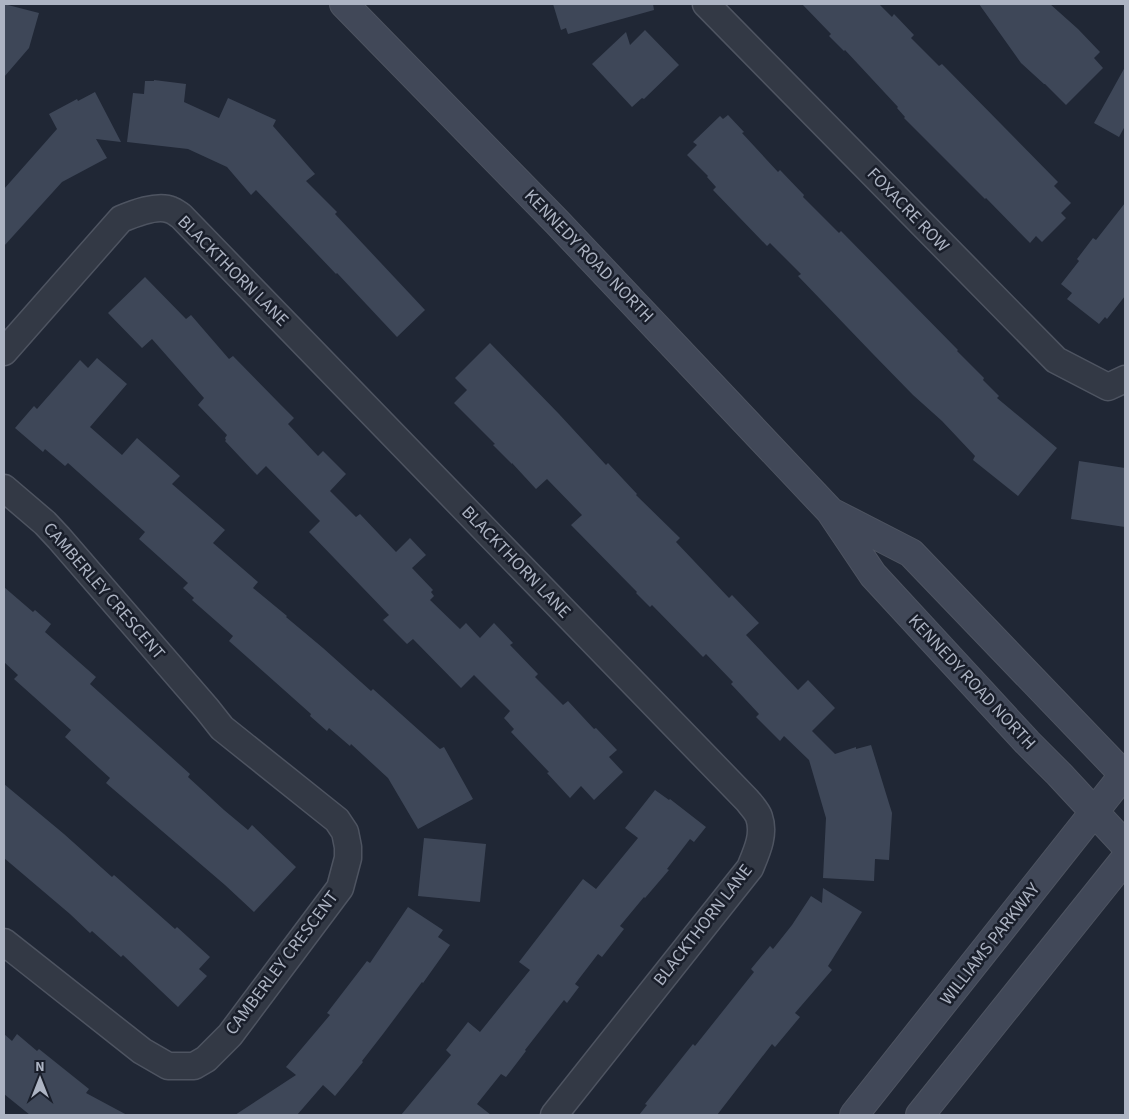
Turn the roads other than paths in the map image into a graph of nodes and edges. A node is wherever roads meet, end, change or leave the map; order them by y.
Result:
1 (344, 4) edge
2 (706, 4) edge
3 (4, 352) edge
4 (1125, 379) edge
5 (4, 488) edge
6 (830, 511) junction
7 (1125, 774) edge
8 (1095, 812) junction
9 (1125, 845) edge
10 (1125, 859) edge
11 (4, 942) edge
12 (554, 1115) edge
13 (854, 1115) edge
14 (920, 1115) edge

1 - 6 main road, KENNEDY ROAD NORTH
2 - 4 street, FOXACRE ROW
3 - 12 street, BLACKTHORN LANE
5 - 11 street, CAMBERLEY CRESCENT
6 - 7 main road, KENNEDY ROAD NORTH
6 - 8 main road, KENNEDY ROAD NORTH
7 - 8 main road, WILLIAMS PARKWAY
8 - 9 main road, KENNEDY ROAD NORTH
8 - 13 main road, WILLIAMS PARKWAY
10 - 14 main road

